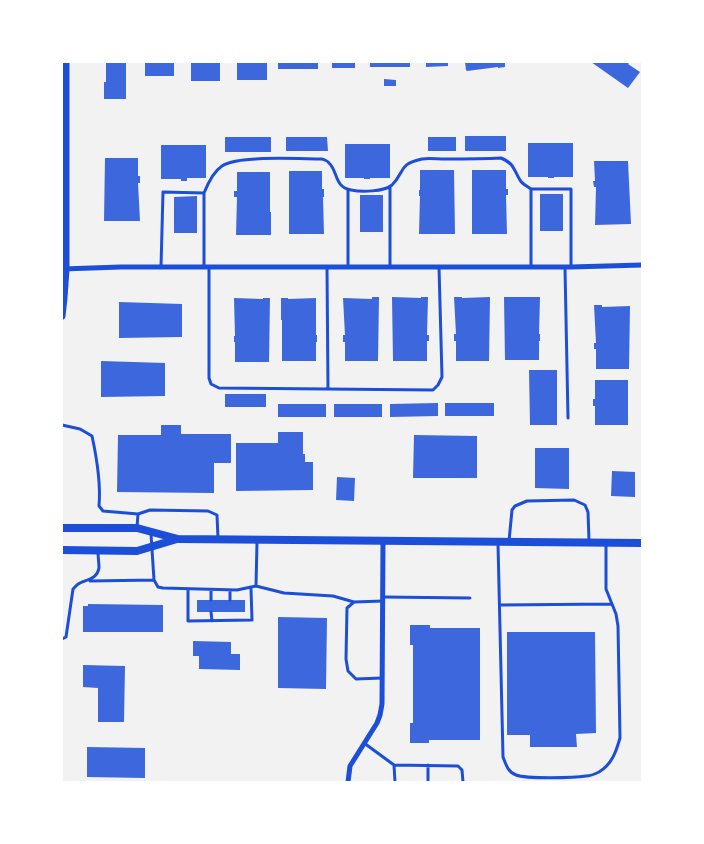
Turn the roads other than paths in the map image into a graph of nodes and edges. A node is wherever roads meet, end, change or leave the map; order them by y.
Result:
1 (66, 62) edge
2 (390, 187) junction
3 (348, 189) junction
4 (531, 189) junction
5 (204, 193) junction
6 (642, 265) edge
7 (327, 266) junction
8 (390, 266) junction
9 (161, 267) junction
10 (207, 267) junction
11 (348, 267) junction
12 (439, 267) junction
13 (531, 267) junction
14 (568, 267) junction
15 (64, 269) edge
16 (62, 316) edge
17 (328, 389) junction
18 (568, 418) dead end
19 (62, 425) edge
20 (138, 514) junction
21 (62, 528) edge
22 (137, 528) junction
23 (151, 532) junction
24 (178, 539) junction
25 (218, 540) junction
26 (257, 540) junction
27 (383, 542) junction
28 (498, 542) junction
29 (509, 543) junction
30 (589, 543) junction
31 (606, 543) junction
32 (642, 543) edge
33 (152, 547) junction
34 (62, 550) edge
35 (98, 551) junction
36 (154, 580) junction
37 (88, 581) junction
38 (256, 586) junction
39 (251, 588) junction
40 (188, 589) junction
41 (211, 590) junction
42 (230, 590) junction
43 (471, 598) dead end
44 (383, 599) junction
45 (211, 600) dead end
46 (230, 600) dead end
47 (354, 602) junction
48 (611, 604) junction
49 (500, 605) junction
50 (211, 612) dead end
51 (231, 612) dead end
52 (231, 620) junction
53 (212, 621) junction
54 (62, 639) edge
55 (382, 678) junction
56 (364, 743) junction
57 (394, 765) junction
58 (428, 765) junction
59 (348, 783) edge
60 (394, 783) edge
61 (428, 783) edge
62 (463, 783) edge

1 - 15 street
2 - 3 lane
2 - 4 lane
2 - 8 lane
3 - 5 lane
3 - 11 lane
4 - 13 lane
4 - 14 lane
5 - 9 lane
5 - 10 lane
6 - 14 street
7 - 10 street
7 - 11 street
7 - 17 lane
8 - 11 street
8 - 12 street
9 - 10 street
9 - 15 street
10 - 17 lane
12 - 13 street
12 - 17 lane
13 - 14 street
14 - 18 lane
15 - 16 street
19 - 20 lane
20 - 22 lane
20 - 25 lane
21 - 22 main road
22 - 23 main road
23 - 24 main road
23 - 33 lane
24 - 25 main road
24 - 33 main road
25 - 26 main road
26 - 27 main road
26 - 38 lane
27 - 28 main road
27 - 44 street
28 - 29 main road
28 - 49 lane
29 - 30 main road
29 - 30 lane
30 - 31 main road
31 - 32 main road
31 - 48 lane
33 - 35 main road
33 - 36 lane
34 - 35 main road
35 - 37 lane
36 - 37 lane
36 - 40 lane
37 - 54 lane
38 - 39 lane
38 - 47 lane
39 - 42 lane
39 - 52 lane
40 - 41 lane
40 - 53 lane
41 - 42 lane
41 - 45 lane
42 - 46 lane
43 - 44 lane
44 - 47 lane
44 - 55 street
47 - 55 lane
48 - 49 lane
48 - 49 lane
50 - 53 lane
51 - 52 lane
52 - 53 lane
55 - 56 street
56 - 57 lane
56 - 59 street
57 - 58 lane
57 - 60 lane
58 - 61 lane
58 - 62 lane

